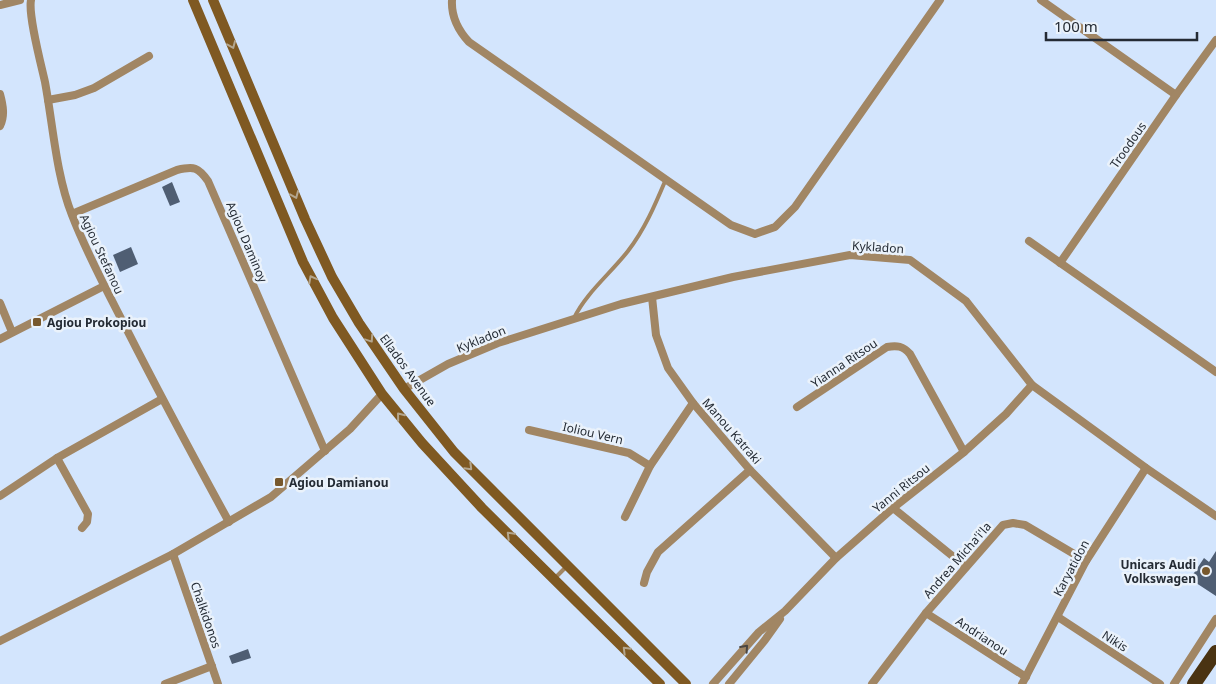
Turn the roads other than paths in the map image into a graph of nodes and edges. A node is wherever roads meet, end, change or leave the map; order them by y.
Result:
1 (20, 0) edge
2 (31, 0) edge
3 (193, 0) edge
4 (213, 0) edge
5 (452, 0) edge
6 (940, 0) edge
7 (1041, 0) edge
8 (0, 5) edge
9 (1216, 40) edge
10 (149, 56) dead end
11 (0, 94) edge
12 (1176, 96) junction
13 (48, 100) junction
14 (0, 126) edge
15 (666, 179) junction
16 (72, 214) junction
17 (1029, 242) dead end
18 (1060, 263) junction
19 (104, 286) junction
20 (652, 297) junction
21 (0, 303) edge
22 (574, 319) junction
23 (12, 332) junction
24 (0, 339) edge
25 (1216, 372) edge
26 (1032, 385) junction
27 (404, 389) junction
28 (382, 394) junction
29 (162, 399) junction
30 (692, 403) junction
31 (797, 407) dead end
32 (529, 430) dead end
33 (325, 451) junction
34 (964, 452) junction
35 (58, 458) junction
36 (650, 466) junction
37 (1146, 468) junction
38 (750, 470) junction
39 (1, 492) edge
40 (893, 508) junction
41 (1216, 516) edge
42 (625, 517) dead end
43 (229, 522) junction
44 (82, 528) dead end
45 (173, 554) junction
46 (836, 558) junction
47 (1086, 561) junction
48 (567, 566) junction
49 (966, 568) junction
50 (554, 579) junction
51 (644, 583) dead end
52 (786, 611) junction
53 (926, 613) junction
54 (1058, 617) junction
55 (1216, 619) edge
56 (0, 642) edge
57 (1216, 652) edge
58 (212, 666) junction
59 (1024, 681) edge
60 (165, 684) edge
61 (218, 684) edge
62 (660, 684) edge
63 (686, 684) edge
64 (713, 684) edge
65 (729, 684) edge
66 (872, 684) edge
67 (1160, 684) edge
68 (1174, 684) edge
69 (1194, 684) edge

1 - 8 street
2 - 13 street, Agiou Stefanou
28 -> 3 main road
4 -> 27 main road, Ellados Avenue
5 - 15 street
6 - 15 street
7 - 12 street
9 - 12 street, Troodous
10 - 13 street
11 - 14 street
12 - 18 street, Troodous
13 - 16 street, Agiou Stefanou
15 - 22 lane
16 - 19 street, Agiou Stefanou
16 - 33 street, Agiou Daminoy
17 - 18 street
18 - 25 street
19 - 23 street
19 - 29 street, Agiou Stefanou
20 - 22 street, Kykladon
20 - 26 street, Kykladon
20 - 30 street, Manou Katraki
21 - 23 street
22 - 27 street, Kykladon
23 - 24 street
26 - 34 street, Yanni Ritsou
26 - 37 street, Kykladon
27 -> 48 main road, Ellados Avenue
28 - 33 street
50 -> 28 main road
29 - 35 street
29 - 43 street, Agiou Stefanou
30 - 36 street
30 - 38 street, Manou Katraki
31 - 34 street, Yianna Ritsou
32 - 36 street, Ioliou Vern
33 - 43 street
34 - 40 street, Yanni Ritsou
35 - 39 street
35 - 44 street
36 - 42 street
37 - 41 street, Kykladon
37 - 47 street, Karyatidon
38 - 46 street, Manou Katraki
38 - 51 street
40 - 46 street, Yanni Ritsou
40 - 49 street
43 - 45 street
45 - 56 street
45 - 58 street, Chalkidonos
46 - 52 street, Yanni Ritsou
47 - 49 street, Andrea Micha'i'la
47 - 54 street, Karyatidon
48 - 50 lane
48 - 63 main road, Ellados Avenue
49 - 53 street, Andrea Micha'i'la
62 -> 50 main road
64 -> 52 street, Yanni Ritsou
52 - 65 street, Yanni Ritsou
53 - 59 street, Andrianou
53 - 66 street, Andrea Micha'i'la
54 - 59 street, Karyatidon
54 - 67 street, Nikis
55 - 68 street
57 - 69 highway
58 - 60 street
58 - 61 street, Chalkidonos

